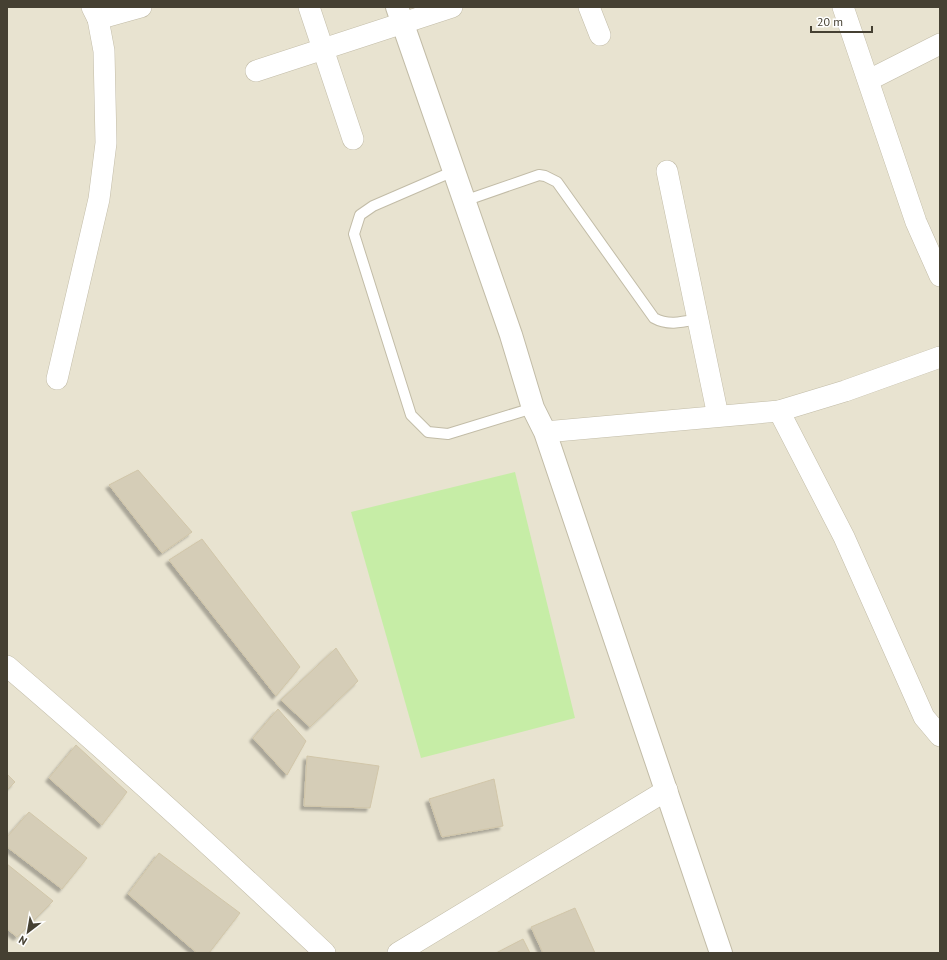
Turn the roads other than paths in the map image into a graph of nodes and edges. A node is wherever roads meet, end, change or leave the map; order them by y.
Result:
1 (141, 7) edge
2 (309, 7) edge
3 (452, 7) edge
4 (589, 7) edge
5 (843, 7) edge
6 (95, 13) edge
7 (400, 16) edge
8 (600, 35) dead end
9 (940, 44) edge
10 (324, 50) junction
11 (256, 71) dead end
12 (869, 80) junction
13 (353, 139) dead end
14 (454, 171) junction
15 (667, 171) dead end
16 (464, 201) junction
17 (940, 276) edge
18 (698, 319) junction
19 (940, 357) edge
20 (57, 379) dead end
21 (533, 408) junction
22 (779, 411) junction
23 (718, 416) junction
24 (545, 432) junction
25 (7, 666) edge
26 (940, 736) edge
27 (667, 790) junction
28 (325, 953) edge
29 (398, 953) edge
30 (721, 953) edge

1 - 6 street
2 - 10 street
3 - 7 street
4 - 8 street
5 - 12 street
6 - 20 street
7 - 10 street
7 - 14 street
9 - 12 street
10 - 11 street
10 - 13 street
12 - 17 street
14 - 16 street
14 - 21 lane
15 - 18 street
16 - 18 lane
16 - 21 street
18 - 23 street
19 - 22 street
21 - 24 street
22 - 23 street
22 - 26 street
23 - 24 street
24 - 27 street
25 - 28 street
27 - 29 street
27 - 30 street

